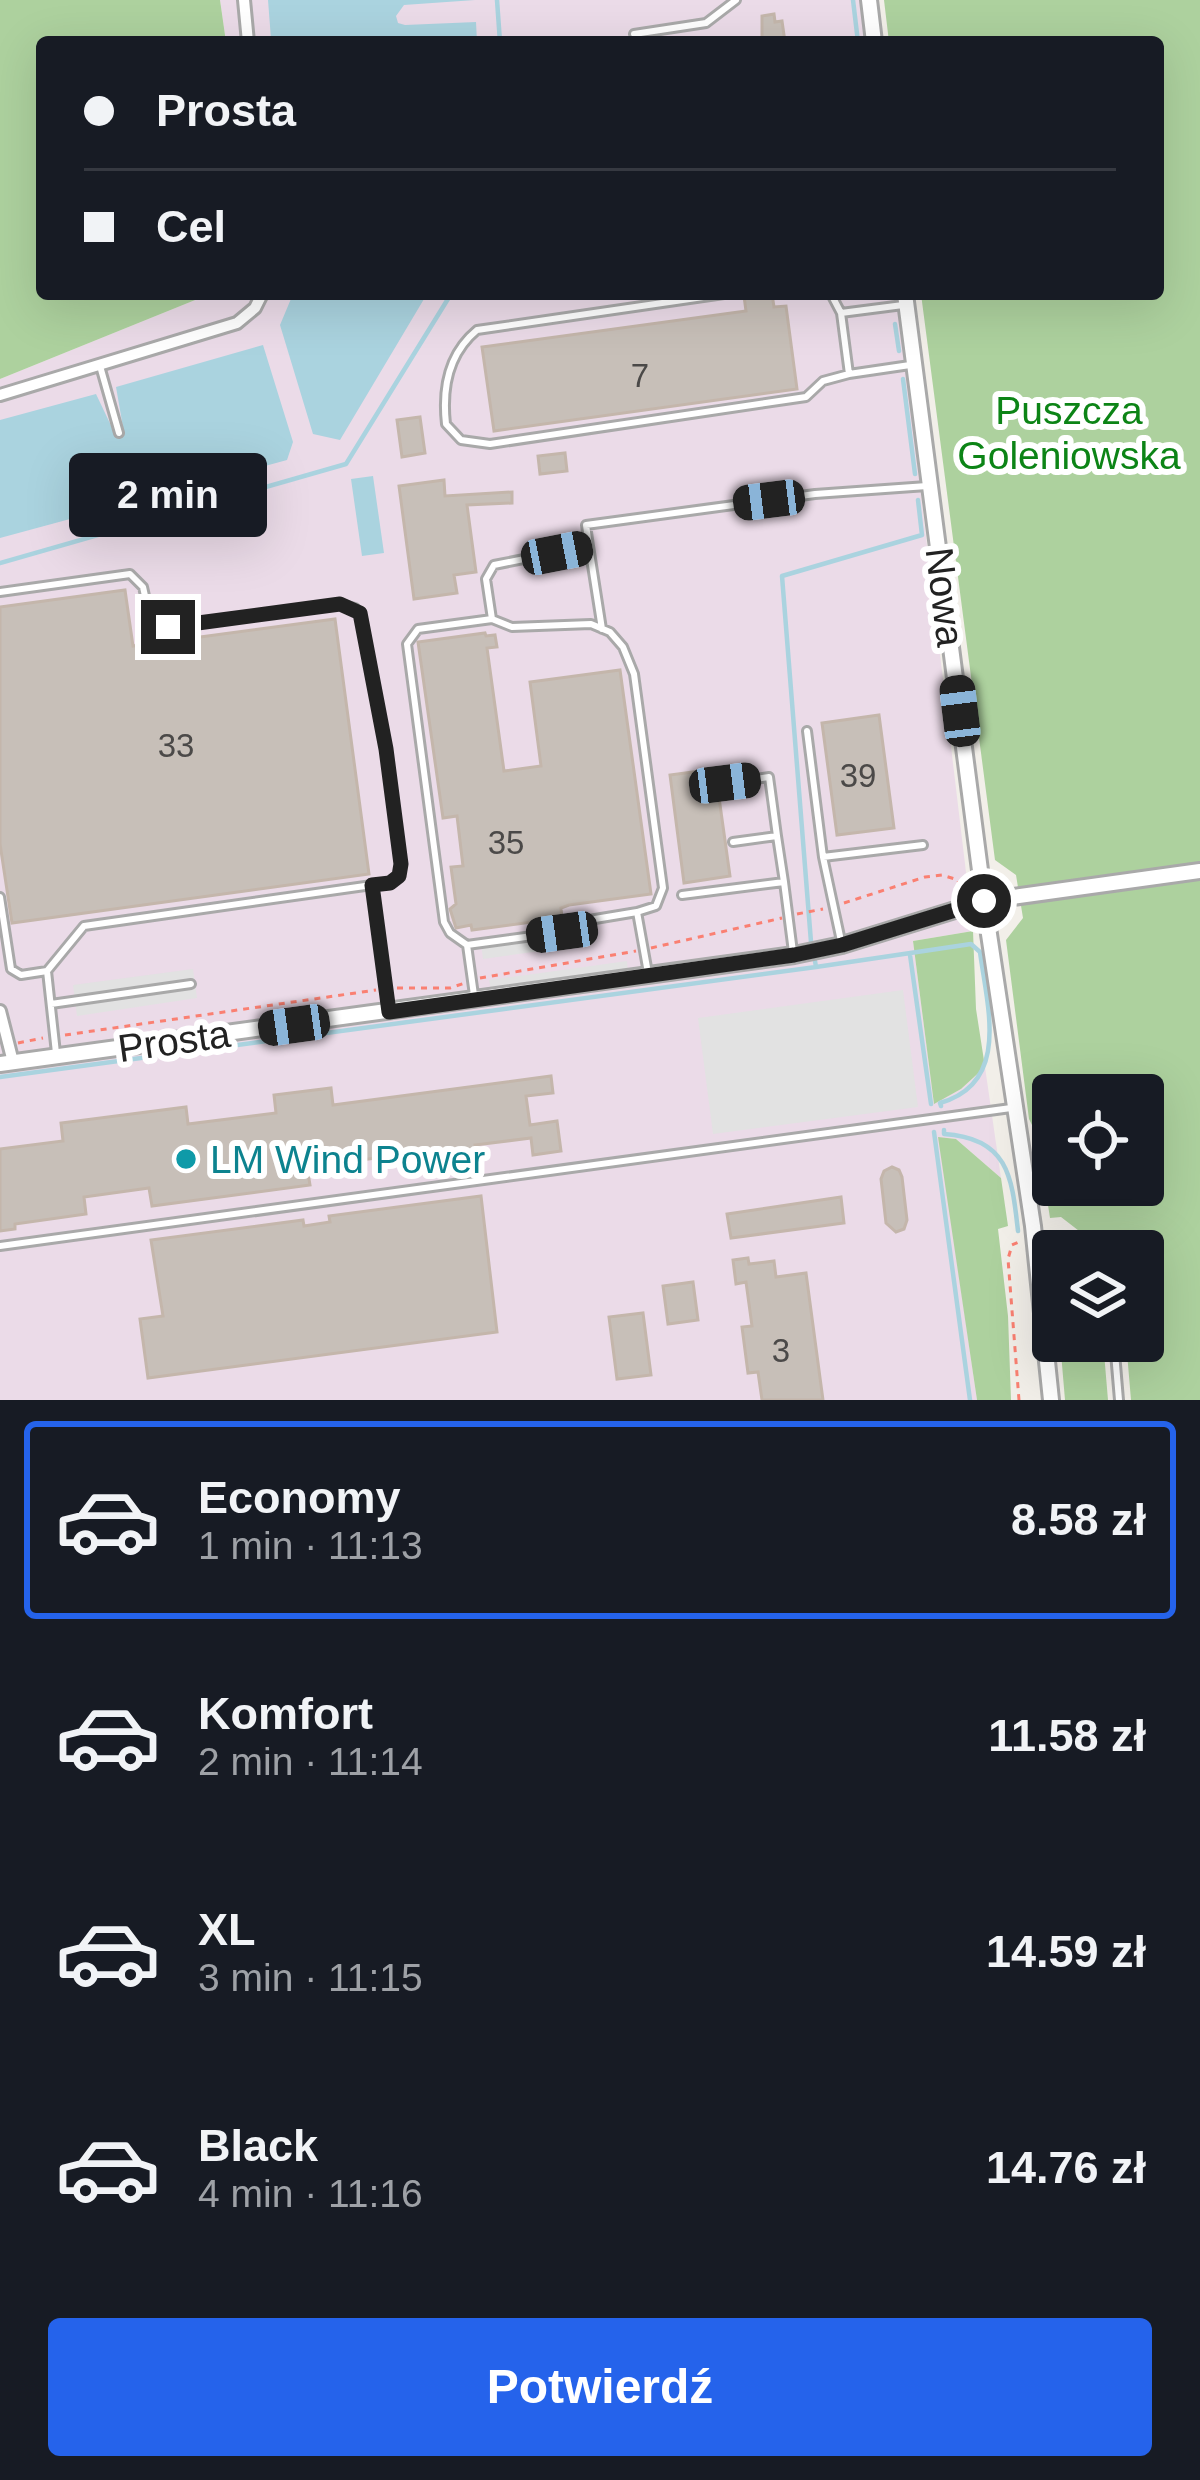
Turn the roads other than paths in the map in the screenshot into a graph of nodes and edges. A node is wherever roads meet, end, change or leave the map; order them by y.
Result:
1 (244, 0) edge
2 (736, 0) edge
3 (869, 0) edge
4 (634, 34) dead end
5 (247, 36) edge
6 (873, 36) edge
7 (259, 300) edge
8 (683, 300) edge
9 (834, 300) edge
10 (901, 300) edge
11 (906, 300) edge
12 (841, 313) junction
13 (914, 364) junction
14 (100, 366) junction
15 (849, 374) junction
16 (0, 395) edge
17 (119, 433) dead end
18 (930, 486) junction
19 (589, 547) junction
20 (0, 592) edge
21 (492, 619) junction
22 (602, 628) junction
23 (807, 731) dead end
24 (725, 783) dead end
25 (777, 836) junction
26 (734, 842) dead end
27 (923, 845) dead end
28 (824, 857) junction
29 (1200, 872) edge
30 (784, 881) junction
31 (372, 885) junction
32 (682, 895) dead end
33 (0, 897) edge
34 (984, 901) junction
35 (637, 912) junction
36 (467, 945) junction
37 (842, 945) junction
38 (794, 955) junction
39 (47, 971) junction
40 (649, 976) junction
41 (191, 984) dead end
42 (475, 1000) junction
43 (51, 1004) junction
44 (0, 1011) edge
45 (389, 1012) junction
46 (56, 1057) junction
47 (6, 1063) edge
48 (1015, 1108) junction
49 (1033, 1230) edge
50 (0, 1246) edge
51 (1047, 1362) edge
52 (1116, 1362) edge
53 (1051, 1400) edge
54 (1119, 1400) edge

1 - 5 street
2 - 4 lane
3 - 6 street
7 - 14 street
8 - 15 lane
9 - 12 lane
10 - 12 lane
11 - 13 street, Nowa
12 - 15 lane
13 - 15 lane
13 - 18 street, Nowa
14 - 16 street
14 - 17 lane
18 - 19 lane
18 - 34 street, Nowa
19 - 21 lane
19 - 22 lane
20 - 31 lane
21 - 22 lane
21 - 36 lane
22 - 35 lane
23 - 28 lane
24 - 25 lane
25 - 26 lane
25 - 30 lane
27 - 28 lane
28 - 37 lane
29 - 34 street, Prosta
30 - 32 lane
30 - 38 lane
31 - 39 lane
31 - 45 lane
33 - 39 lane
34 - 37 street, Prosta
34 - 48 street, Nowa
35 - 36 lane
35 - 40 lane
36 - 42 lane
37 - 38 street, Prosta
38 - 40 street, Prosta
39 - 43 lane
40 - 42 street, Prosta
41 - 43 lane
42 - 45 street, Prosta
43 - 46 lane
44 - 47 street
45 - 46 street, Prosta
46 - 47 street, Prosta
48 - 49 street, Nowa
48 - 50 lane
51 - 53 street, Nowa
52 - 54 lane

